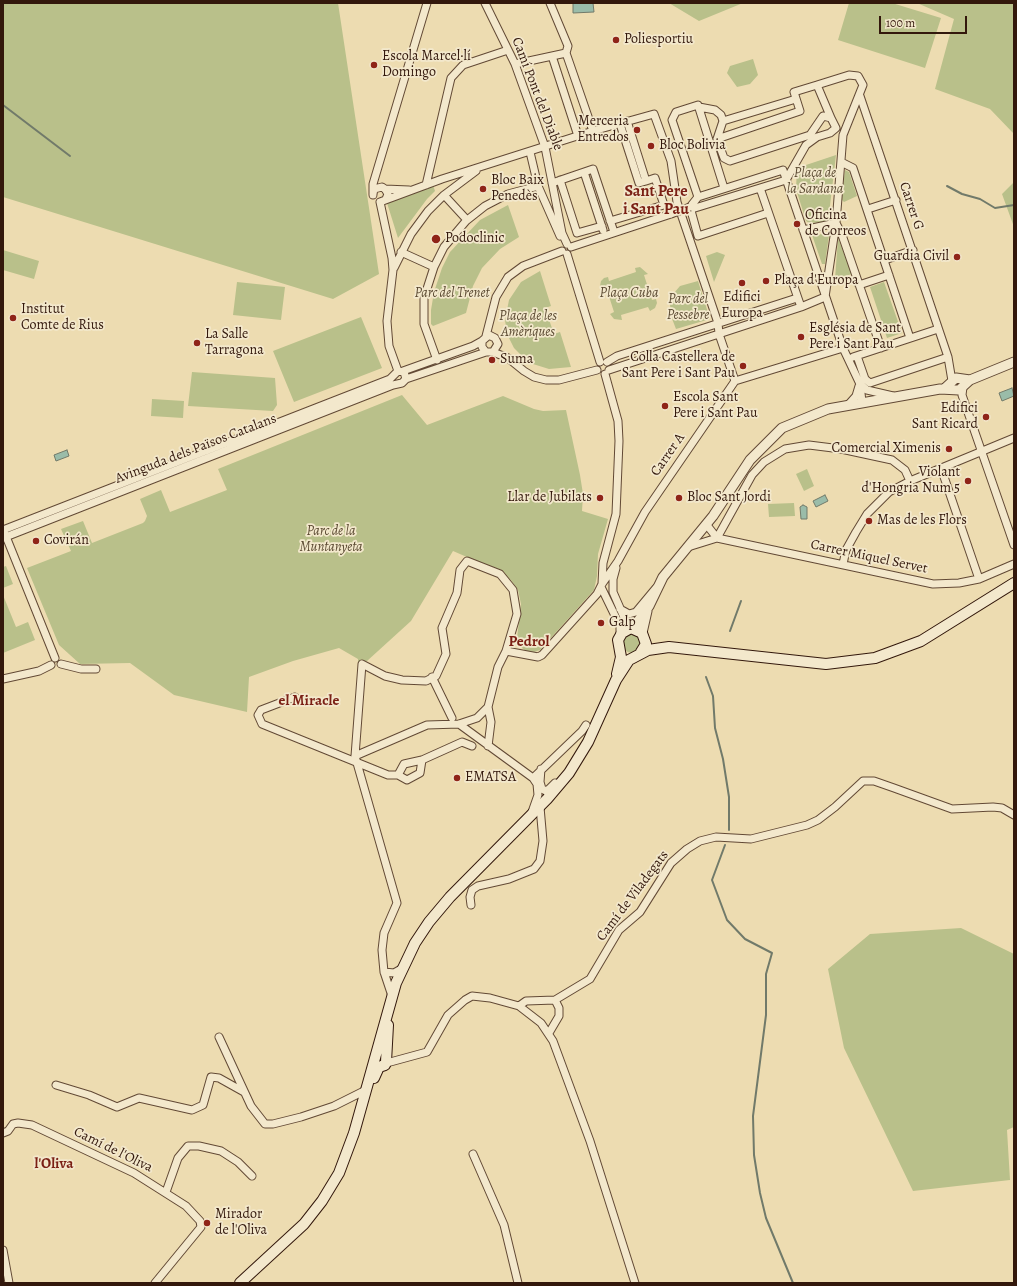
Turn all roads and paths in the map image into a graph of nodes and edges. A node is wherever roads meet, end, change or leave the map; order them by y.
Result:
1 (427, 3) edge
2 (485, 3) edge
3 (550, 3) edge
4 (508, 50) junction
5 (566, 53) junction
6 (552, 56) junction
7 (515, 64) junction
8 (817, 85) junction
9 (860, 96) junction
10 (796, 99) junction
11 (699, 107) junction
12 (831, 118) junction
13 (723, 121) junction
14 (624, 122) junction
15 (592, 131) junction
16 (578, 136) junction
17 (717, 138) junction
18 (545, 147) junction
19 (526, 153) junction
20 (841, 162) junction
21 (380, 166) junction
22 (483, 167) junction
23 (584, 172) junction
24 (560, 180) junction
25 (786, 180) junction
26 (552, 182) junction
27 (426, 185) junction
28 (538, 186) junction
29 (383, 188) junction
30 (724, 188) junction
31 (760, 188) junction
32 (412, 190) junction
33 (372, 195) junction
34 (444, 195) junction
35 (698, 197) junction
36 (896, 200) junction
37 (383, 201) junction
38 (690, 208) junction
39 (868, 209) junction
40 (768, 213) junction
41 (467, 220) junction
42 (610, 221) junction
43 (836, 223) junction
44 (602, 226) junction
45 (803, 230) junction
46 (614, 232) junction
47 (605, 236) junction
48 (566, 248) junction
49 (913, 250) junction
50 (401, 252) junction
51 (885, 260) junction
52 (434, 267) junction
53 (393, 270) junction
54 (888, 275) junction
55 (859, 285) junction
56 (826, 297) junction
57 (798, 298) junction
58 (801, 308) junction
59 (718, 323) junction
60 (938, 329) junction
61 (719, 334) junction
62 (910, 338) junction
63 (484, 339) junction
64 (843, 348) junction
65 (881, 348) junction
66 (490, 352) junction
67 (617, 356) junction
68 (857, 356) junction
69 (948, 357) junction
70 (849, 358) junction
71 (437, 360) junction
72 (603, 362) junction
73 (1014, 362) edge
74 (622, 366) junction
75 (597, 370) junction
76 (398, 372) junction
77 (607, 372) junction
78 (406, 379) junction
79 (735, 381) junction
80 (398, 383) junction
81 (860, 384) junction
82 (958, 384) junction
83 (867, 390) junction
84 (893, 396) junction
85 (862, 402) junction
86 (848, 405) junction
87 (1014, 438) edge
88 (981, 452) junction
89 (941, 468) junction
90 (910, 481) junction
91 (706, 524) junction
92 (4, 533) edge
93 (717, 538) junction
94 (1014, 544) edge
95 (688, 547) junction
96 (605, 561) junction
97 (618, 561) junction
98 (843, 564) junction
99 (1014, 564) edge
100 (979, 579) junction
101 (1014, 583) edge
102 (605, 586) junction
103 (656, 588) junction
104 (648, 606) junction
105 (620, 609) junction
106 (632, 628) junction
107 (643, 634) junction
108 (620, 636) junction
109 (669, 647) junction
110 (619, 648) junction
111 (506, 651) junction
112 (638, 654) junction
113 (56, 658) junction
114 (61, 664) junction
115 (51, 665) junction
116 (96, 669) dead end
117 (432, 677) junction
118 (3, 679) edge
119 (616, 680) junction
120 (295, 697) dead end
121 (488, 707) junction
122 (452, 718) dead end
123 (459, 724) junction
124 (586, 725) dead end
125 (472, 746) dead end
126 (488, 746) junction
127 (355, 759) junction
128 (422, 760) junction
129 (578, 760) junction
130 (541, 769) junction
131 (398, 775) junction
132 (533, 778) junction
133 (546, 791) junction
134 (539, 802) junction
135 (1014, 815) edge
136 (471, 905) dead end
137 (402, 969) junction
138 (384, 972) junction
139 (391, 983) junction
140 (555, 1000) junction
141 (519, 1006) junction
142 (388, 1008) junction
143 (549, 1033) junction
144 (219, 1037) dead end
145 (374, 1060) junction
146 (387, 1062) junction
147 (56, 1085) dead end
148 (366, 1090) junction
149 (244, 1092) junction
150 (3, 1133) edge
151 (473, 1154) dead end
152 (252, 1176) dead end
153 (166, 1192) junction
154 (3, 1250) edge
155 (9, 1283) edge
156 (155, 1283) edge
157 (240, 1283) edge
158 (518, 1283) edge
159 (635, 1283) edge

1 - 21 street
2 - 4 street, Camí Pont del Diable
3 - 5 street
4 - 7 street, Camí Pont del Diable
4 - 27 street
5 - 6 street
5 - 15 street
6 - 7 street
6 - 16 street
7 - 18 street, Camí Pont del Diable
8 - 9 street
8 - 10 street
8 - 12 street
9 - 20 street
9 - 36 street, Carrer G
10 - 13 street
10 - 17 street
11 - 13 street
11 - 30 street
11 - 35 street
12 - 17 street
12 - 25 street
13 - 17 street
14 - 15 street
14 - 42 street
14 - 59 street
15 - 16 street
16 - 18 street
18 - 19 street
18 - 26 street, Camí Pont del Diable
19 - 22 street
19 - 28 street
20 - 39 street
20 - 43 street
21 - 29 street
21 - 33 street
22 - 27 street
22 - 34 street
23 - 24 street
23 - 42 street
23 - 44 street
24 - 26 street
24 - 44 street
25 - 30 street
25 - 31 street
25 - 45 street
26 - 48 street, Camí Pont del Diable
27 - 32 street
28 - 41 street
28 - 48 street
29 - 32 street
29 - 33 street
29 - 37 street
30 - 35 street
31 - 38 street
31 - 40 street
32 - 37 street
33 - 37 street
34 - 41 street
34 - 50 street
35 - 38 street
36 - 39 street
36 - 49 street, Carrer G
37 - 53 street
38 - 40 street
38 - 46 street, bridge
39 - 51 street
40 - 57 street
41 - 52 street
42 - 46 street
43 - 45 street
43 - 55 street
43 - 56 street
44 - 47 street
45 - 56 street
46 - 47 street
47 - 48 street
48 - 63 street
48 - 72 street, Camí Pont del Diable
49 - 51 street
49 - 60 street, Carrer G
50 - 52 street
50 - 53 street
51 - 54 street
52 - 71 street
53 - 76 street
54 - 55 street
54 - 62 street
55 - 65 street
56 - 58 street
56 - 64 street
57 - 58 street
57 - 59 street
58 - 61 street
59 - 61 street
59 - 67 street
60 - 62 street
60 - 69 street, Carrer G
61 - 74 street
61 - 79 street
62 - 65 street
63 - 66 street
63 - 66 street
63 - 71 street, Avinguda dels Països Catalans
64 - 70 street
64 - 79 street
65 - 68 street
66 - 75 street
66 - 78 street
67 - 72 street
67 - 74 street
68 - 69 street
68 - 70 street
69 - 82 street, Carrer G
70 - 81 street
71 - 76 street, Avinguda dels Països Catalans
72 - 75 street
72 - 77 street, Camí Pont del Diable
73 - 82 street
74 - 77 street
75 - 77 street
76 - 78 street
76 - 80 street
76 - 92 street, Avinguda dels Països Catalans
77 - 96 street
78 - 80 street
79 - 97 street, Carrer A
80 - 92 street, Avinguda dels Països Catalans
81 - 83 street
81 - 85 street
81 - 86 street
82 - 84 street
82 - 88 street, Carrer G
83 - 84 street
83 - 85 street
84 - 85 street
85 - 86 street
86 - 91 street
87 - 88 street
88 - 89 street
88 - 94 street, Carrer G
89 - 90 street
89 - 100 street
90 - 93 street
90 - 98 street
91 - 93 street
91 - 95 street
92 - 113 street
93 - 95 street, Carrer Miquel Servet
93 - 98 street, Carrer Miquel Servet
95 - 103 street
96 - 97 street
96 - 102 street
96 - 102 street
97 - 102 street, Carrer A
97 - 102 street, Carrer A
98 - 100 street, Carrer Miquel Servet
99 - 100 street, Carrer Miquel Servet
101 - 109 main road
102 - 105 street
102 - 108 street
102 - 111 street
103 - 104 street
103 - 105 street
104 - 106 street
104 - 107 street
105 - 106 street
106 - 107 main road
106 - 108 main road
107 - 109 main road
107 - 112 main road
108 - 110 main road
109 - 112 main road
110 - 112 main road
110 - 119 main road
111 - 117 street
111 - 121 street
112 - 119 main road
113 - 114 street
113 - 115 street
114 - 115 street
114 - 116 street
115 - 118 street
117 - 122 street
117 - 127 street
119 - 129 main road
120 - 127 street
121 - 123 street
121 - 126 street
123 - 126 street
123 - 127 street
124 - 130 street
125 - 128 street
126 - 132 street
127 - 131 street
127 - 138 street
128 - 131 street
128 - 131 street
129 - 133 street
129 - 134 main road
130 - 132 street
130 - 133 street
132 - 134 street
133 - 134 street
134 - 136 street
134 - 137 main road
135 - 140 street, Camí de Viladegats
137 - 138 street
137 - 139 main road
138 - 139 street
139 - 142 main road
140 - 141 street, Camí de Viladegats
140 - 143 street
141 - 143 street
141 - 146 street, Camí de Viladegats
142 - 145 main road
142 - 146 main road
143 - 159 street
144 - 149 street
145 - 146 street
145 - 148 main road
146 - 148 main road
147 - 149 street
148 - 149 street
148 - 157 main road
150 - 153 street, Camí de l'Oliva
151 - 158 street
152 - 153 street
153 - 156 street, Camí de l'Oliva
154 - 155 street

